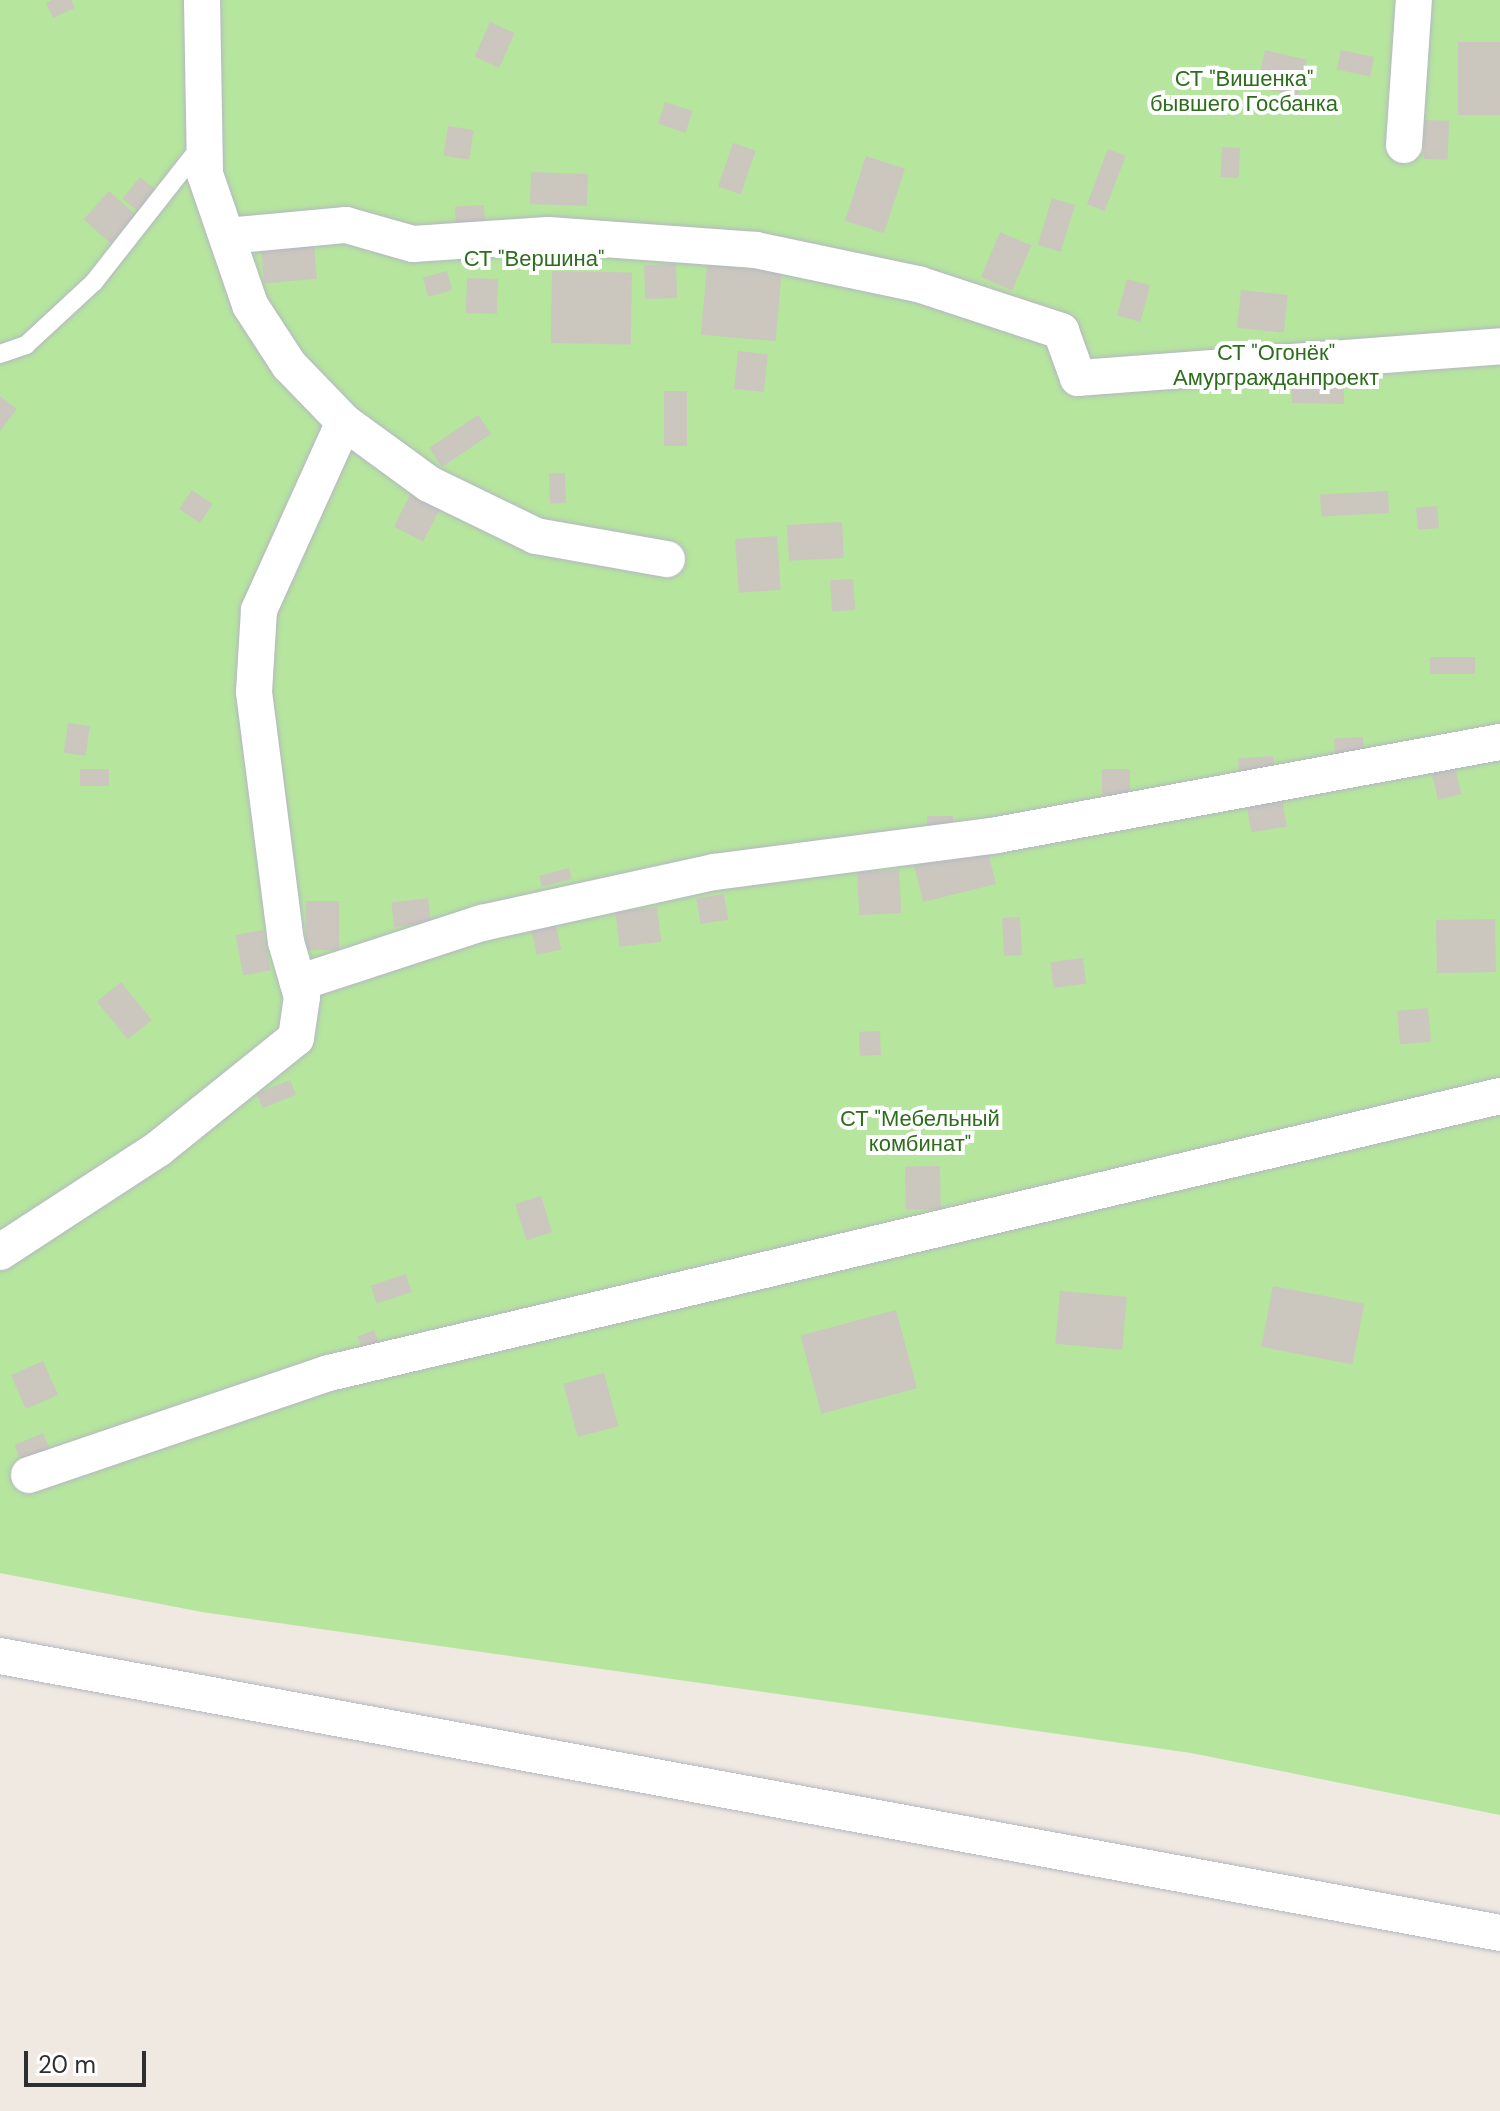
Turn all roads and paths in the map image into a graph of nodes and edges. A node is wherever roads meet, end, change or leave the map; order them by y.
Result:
1 (202, 0) edge
2 (1414, 0) edge
3 (204, 143) junction
4 (1404, 145) dead end
5 (227, 236) junction
6 (1500, 346) edge
7 (0, 354) edge
8 (344, 422) junction
9 (667, 559) dead end
10 (1500, 742) edge
11 (298, 983) junction
12 (1500, 1096) edge
13 (0, 1252) edge
14 (29, 1475) dead end
15 (0, 1656) edge
16 (1500, 1933) edge

1 - 3 street
2 - 4 street
3 - 5 street
3 - 7 lane
5 - 6 street
5 - 8 street
8 - 9 street
8 - 11 street
10 - 11 street
11 - 13 street
12 - 14 street
15 - 16 street

